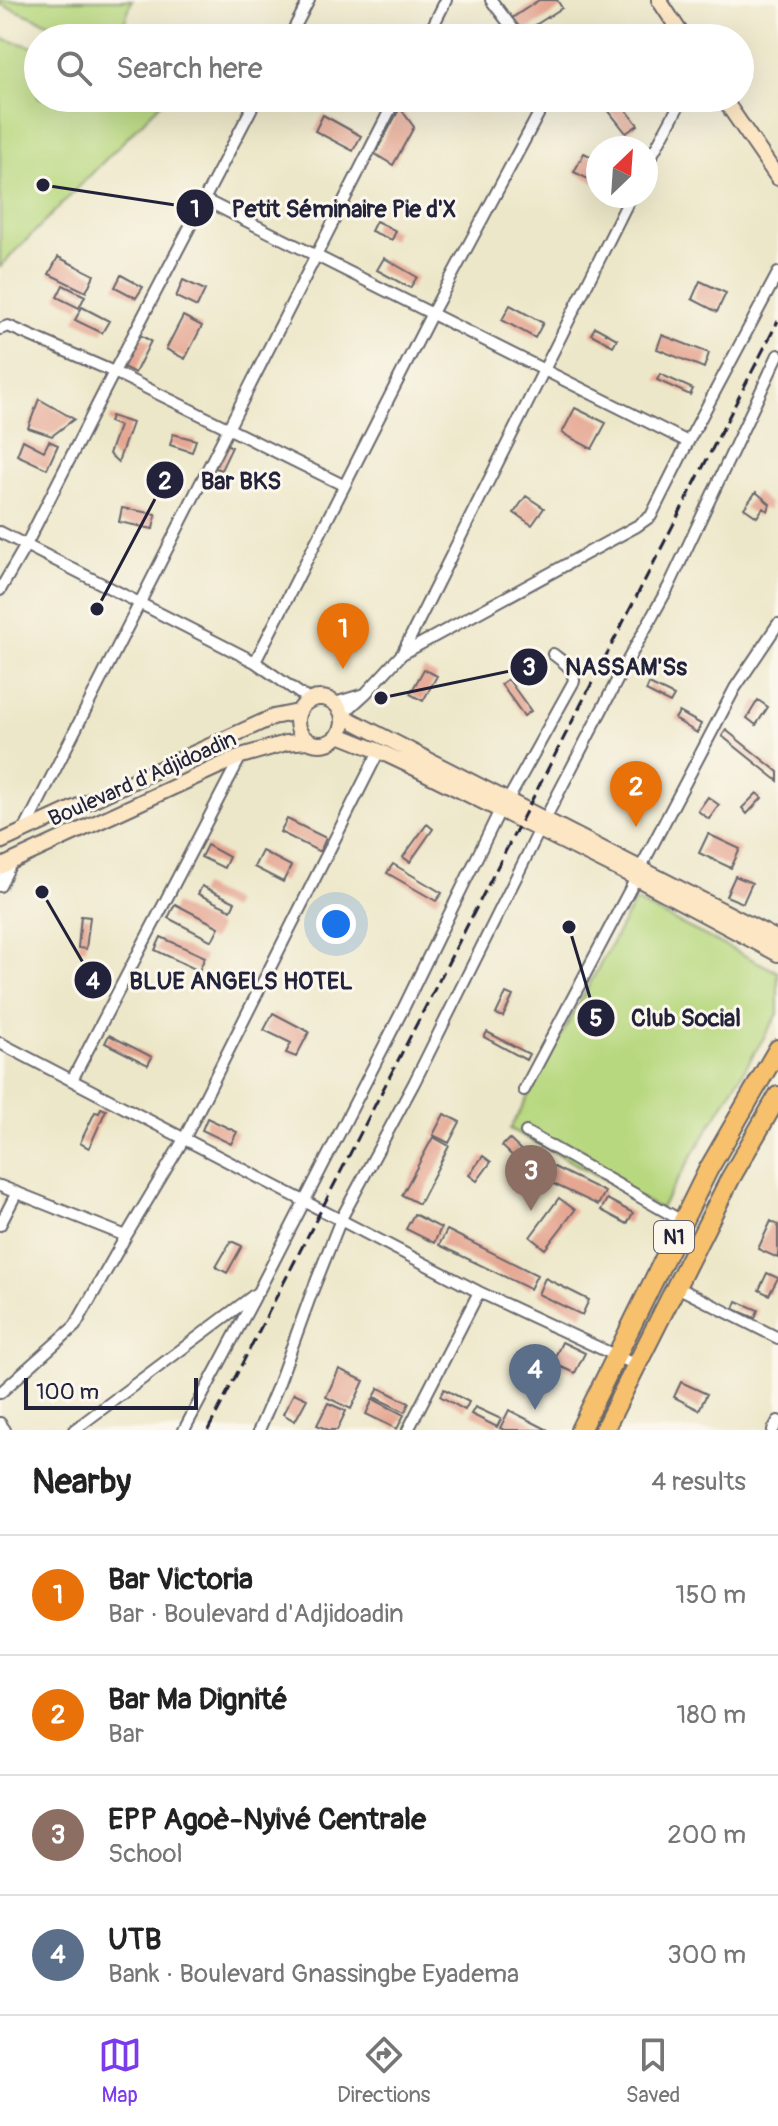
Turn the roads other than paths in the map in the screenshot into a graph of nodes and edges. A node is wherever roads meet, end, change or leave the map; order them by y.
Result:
1 (309, 0) edge
2 (446, 0) edge
3 (491, 0) edge
4 (659, 0) edge
5 (296, 24) edge
6 (434, 24) edge
7 (509, 24) edge
8 (675, 24) edge
9 (250, 112) edge
10 (389, 112) edge
11 (540, 112) edge
12 (675, 112) edge
13 (733, 112) edge
14 (658, 144) edge
15 (778, 178) edge
16 (203, 199) junction
17 (625, 208) edge
18 (315, 257) junction
19 (778, 273) edge
20 (431, 315) junction
21 (0, 329) edge
22 (778, 355) edge
23 (544, 369) junction
24 (114, 372) junction
25 (228, 428) junction
26 (688, 442) junction
27 (343, 485) junction
28 (0, 532) edge
29 (26, 545) junction
30 (0, 590) edge
31 (139, 602) junction
32 (778, 624) edge
33 (402, 654) junction
34 (553, 654) dead end
35 (255, 662) junction
36 (303, 706) junction
37 (340, 711) junction
38 (339, 735) junction
39 (307, 741) junction
40 (379, 751) junction
41 (241, 756) junction
42 (504, 805) junction
43 (543, 825) junction
44 (23, 832) junction
45 (0, 842) edge
46 (6, 864) edge
47 (639, 873) junction
48 (0, 886) edge
49 (778, 939) edge
50 (778, 954) edge
51 (0, 1043) edge
52 (778, 1049) edge
53 (72, 1080) junction
54 (524, 1090) dead end
55 (778, 1096) edge
56 (526, 1132) dead end
57 (184, 1139) junction
58 (0, 1186) edge
59 (16, 1194) junction
60 (306, 1201) junction
61 (341, 1219) junction
62 (682, 1221) junction
63 (0, 1225) edge
64 (126, 1236) junction
65 (675, 1286) junction
66 (258, 1292) junction
67 (479, 1292) junction
68 (778, 1338) edge
69 (615, 1356) junction
70 (636, 1365) junction
71 (0, 1393) edge
72 (778, 1421) edge
73 (0, 1423) edge
74 (5, 1430) edge
75 (74, 1430) edge
76 (184, 1430) edge
77 (259, 1430) edge
78 (408, 1430) edge
79 (580, 1430) edge
80 (604, 1430) edge
81 (773, 1430) edge

1 - 5 street
2 - 6 street
3 - 7 street
4 - 8 main road
9 - 16 street
10 - 18 street
11 - 20 street
12 - 14 street
13 - 15 main road
16 - 18 street
16 - 24 street
17 - 23 street
18 - 20 street
18 - 25 street
19 - 26 street
20 - 23 street
20 - 27 street
21 - 24 street
22 - 43 street
23 - 26 street
23 - 33 street
24 - 25 street
24 - 29 street
25 - 27 street
25 - 31 street
26 - 33 street
27 - 35 street
28 - 29 street
29 - 30 street
29 - 31 street
31 - 35 street
31 - 44 street
32 - 47 street
33 - 37 street
34 - 42 street
35 - 36 street
36 - 37 main road
36 - 39 main road
36 - 44 main road, Boulevard d'Adjidoadin
37 - 38 main road
37 - 42 main road
38 - 39 main road
38 - 40 main road
39 - 41 main road, Boulevard d'Adjidoadin
40 - 42 main road
40 - 57 street
41 - 46 main road, Boulevard d'Adjidoadin
41 - 53 street
42 - 43 main road
42 - 60 street
43 - 47 main road
43 - 61 street
44 - 45 main road, Boulevard d'Adjidoadin
46 - 48 street
47 - 49 main road
47 - 50 main road
47 - 54 street
51 - 53 street
52 - 62 highway, N1
53 - 57 street
55 - 65 highway, N1
56 - 62 street
57 - 60 street
57 - 64 street
58 - 59 street
59 - 63 street
59 - 64 street
60 - 61 street
60 - 66 street
61 - 67 street
61 - 77 street
62 - 69 highway, N1
64 - 71 street
65 - 68 street
65 - 70 highway, N1
66 - 75 street
66 - 76 street
67 - 69 street
67 - 78 street
69 - 70 street
69 - 79 highway, N1
70 - 80 highway, N1
72 - 81 street
73 - 74 street

